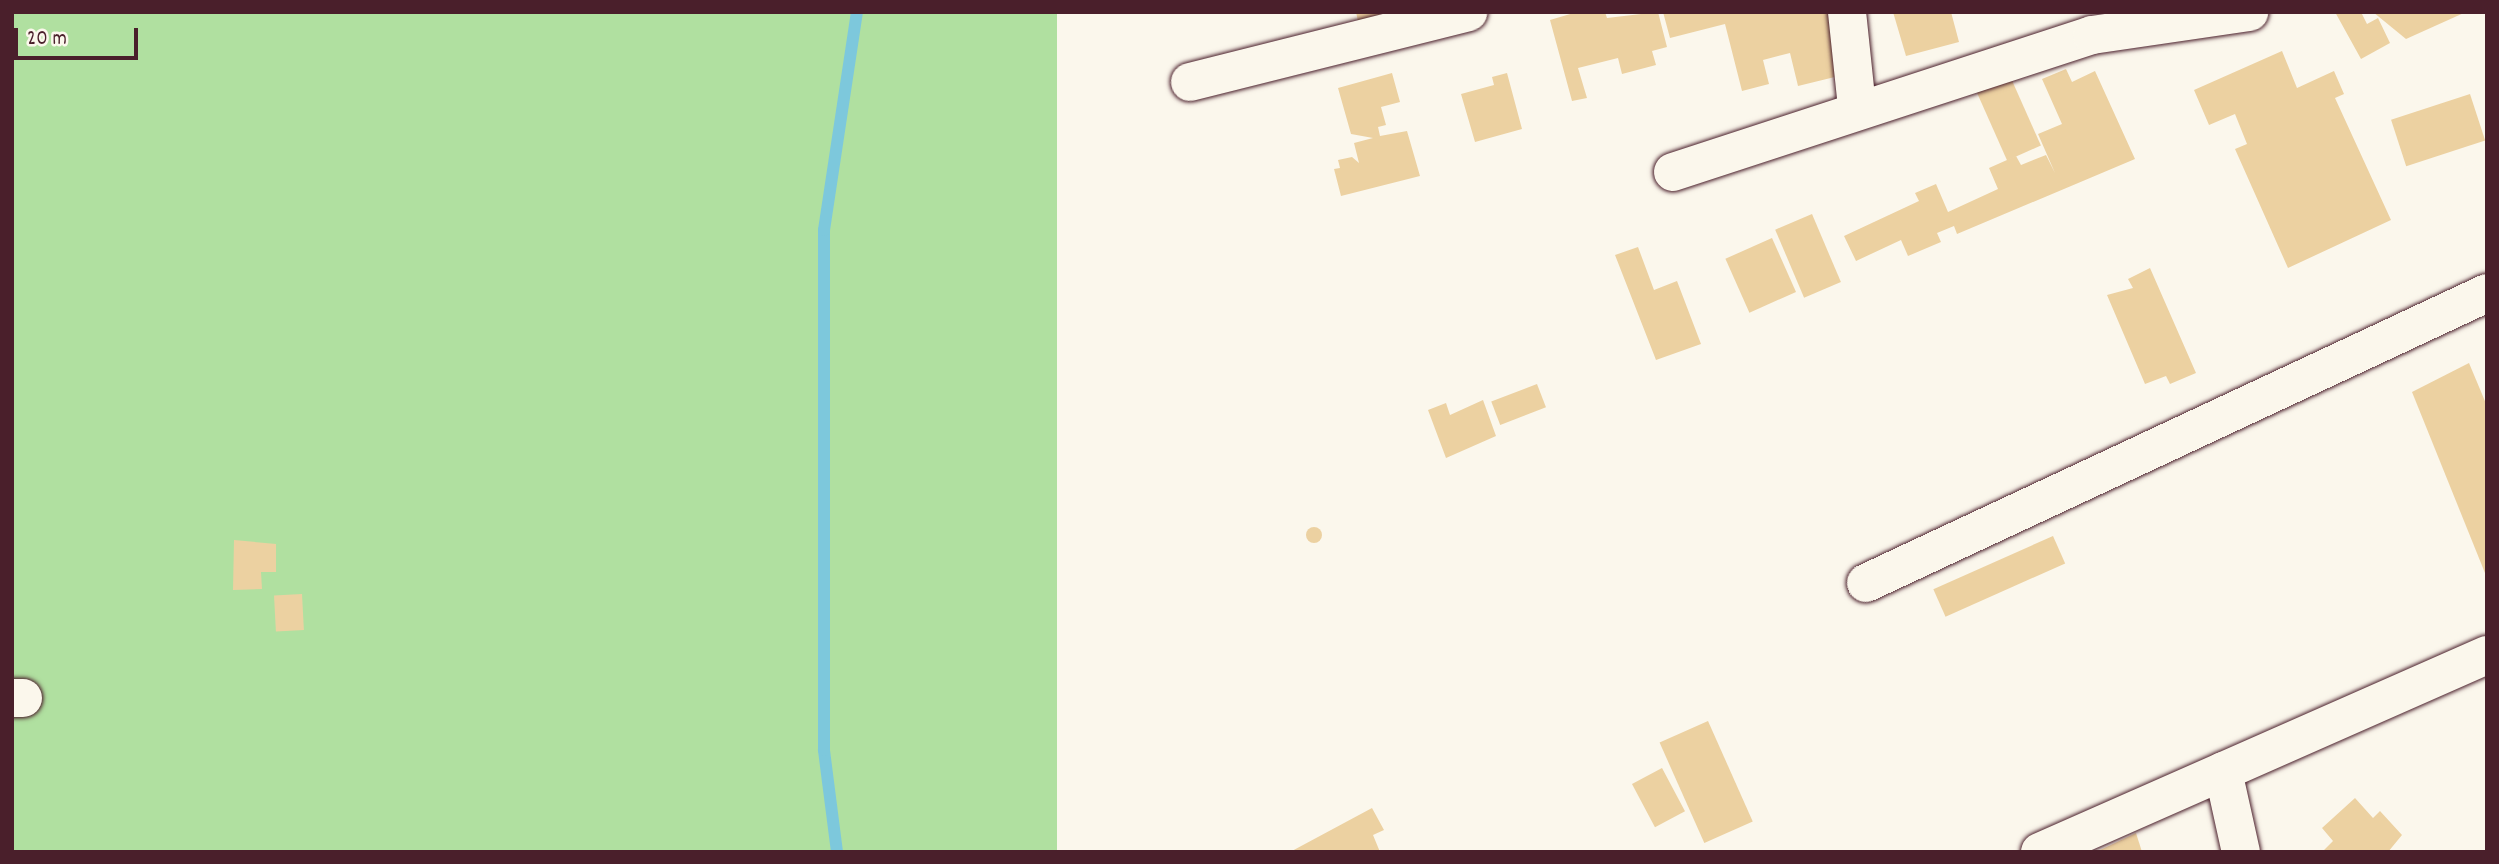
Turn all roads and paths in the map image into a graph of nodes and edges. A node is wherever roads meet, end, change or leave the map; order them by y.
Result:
1 (1468, 12) edge
2 (1847, 12) edge
3 (2249, 12) edge
4 (1190, 82) dead end
5 (1857, 107) junction
6 (1673, 172) dead end
7 (2487, 293) edge
8 (1866, 583) dead end
9 (2481, 667) edge
10 (2223, 771) junction
11 (2040, 852) edge
12 (2241, 852) edge

1 - 4 street
2 - 5 street
3 - 5 street
5 - 6 street
7 - 8 street
9 - 10 street
10 - 11 street
10 - 12 street

